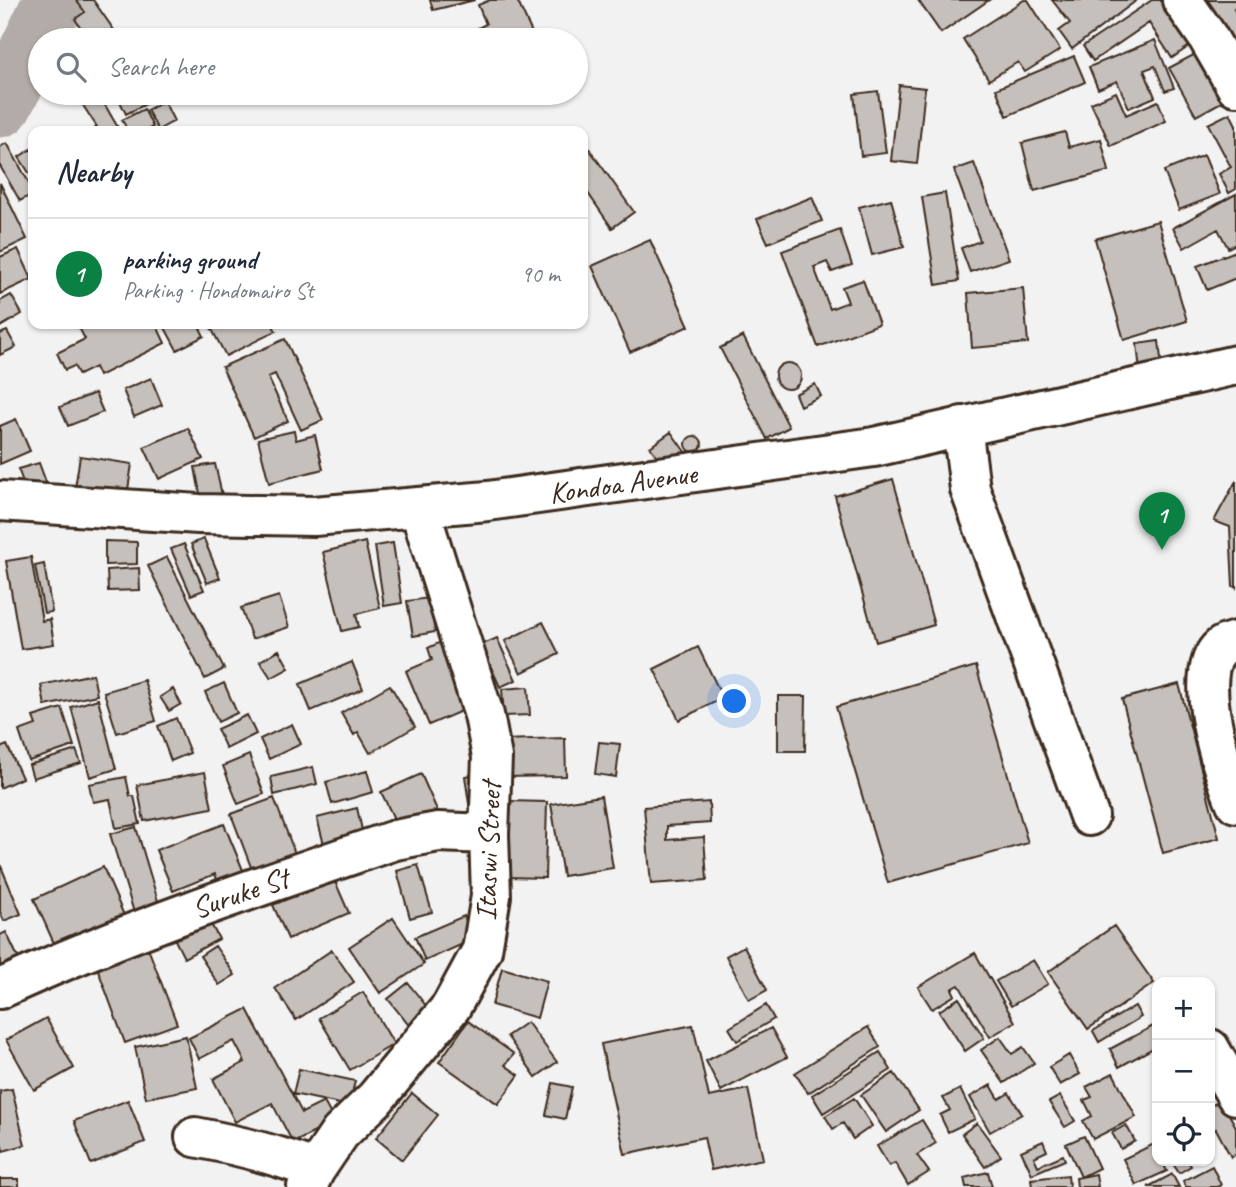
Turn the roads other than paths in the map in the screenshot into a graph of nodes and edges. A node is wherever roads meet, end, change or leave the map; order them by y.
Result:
1 (1182, 0) edge
2 (1236, 86) edge
3 (1236, 365) edge
4 (962, 426) junction
5 (0, 501) edge
6 (419, 507) junction
7 (1236, 640) edge
8 (1236, 803) edge
9 (1088, 816) dead end
10 (489, 834) junction
11 (0, 989) edge
12 (1215, 1058) edge
13 (1236, 1096) edge
14 (195, 1137) dead end
15 (311, 1179) edge

1 - 2 street
3 - 4 street, Kondoa Avenue
4 - 6 street, Kondoa Avenue
4 - 9 street
5 - 6 street, Kondoa Avenue
6 - 10 street, Itaswi Street
7 - 8 street
10 - 11 street, Suruke St
10 - 15 street, Itaswi Street
12 - 13 street
14 - 15 street

